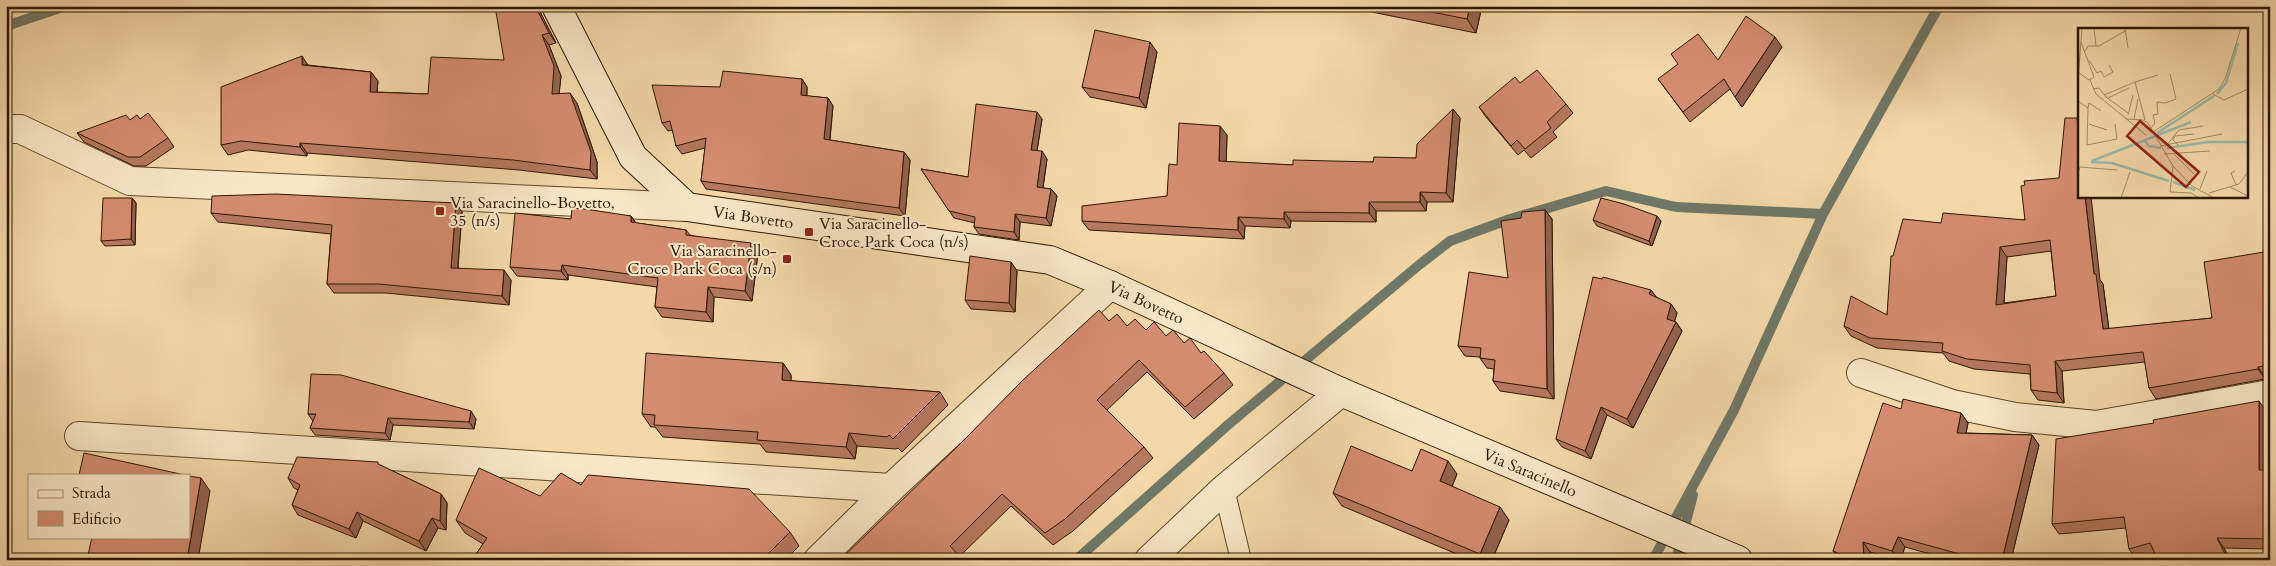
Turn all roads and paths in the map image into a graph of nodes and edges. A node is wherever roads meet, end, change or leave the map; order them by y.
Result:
1 (556, 6) edge
2 (6, 128) edge
3 (687, 207) junction
4 (1110, 285) junction
5 (1861, 373) dead end
6 (1332, 388) junction
7 (2270, 394) edge
8 (79, 436) dead end
9 (891, 488) junction
10 (1224, 489) junction
11 (818, 560) edge
12 (1149, 560) edge
13 (1241, 560) edge
14 (1738, 560) edge

1 - 3 street
2 - 3 street, Via Bovetto
3 - 4 street, Via Bovetto
4 - 6 street, Via Bovetto
4 - 9 street
5 - 7 street
6 - 10 street
6 - 14 street, Via Saracinello
8 - 9 street
9 - 11 street
10 - 12 street
10 - 13 lane

